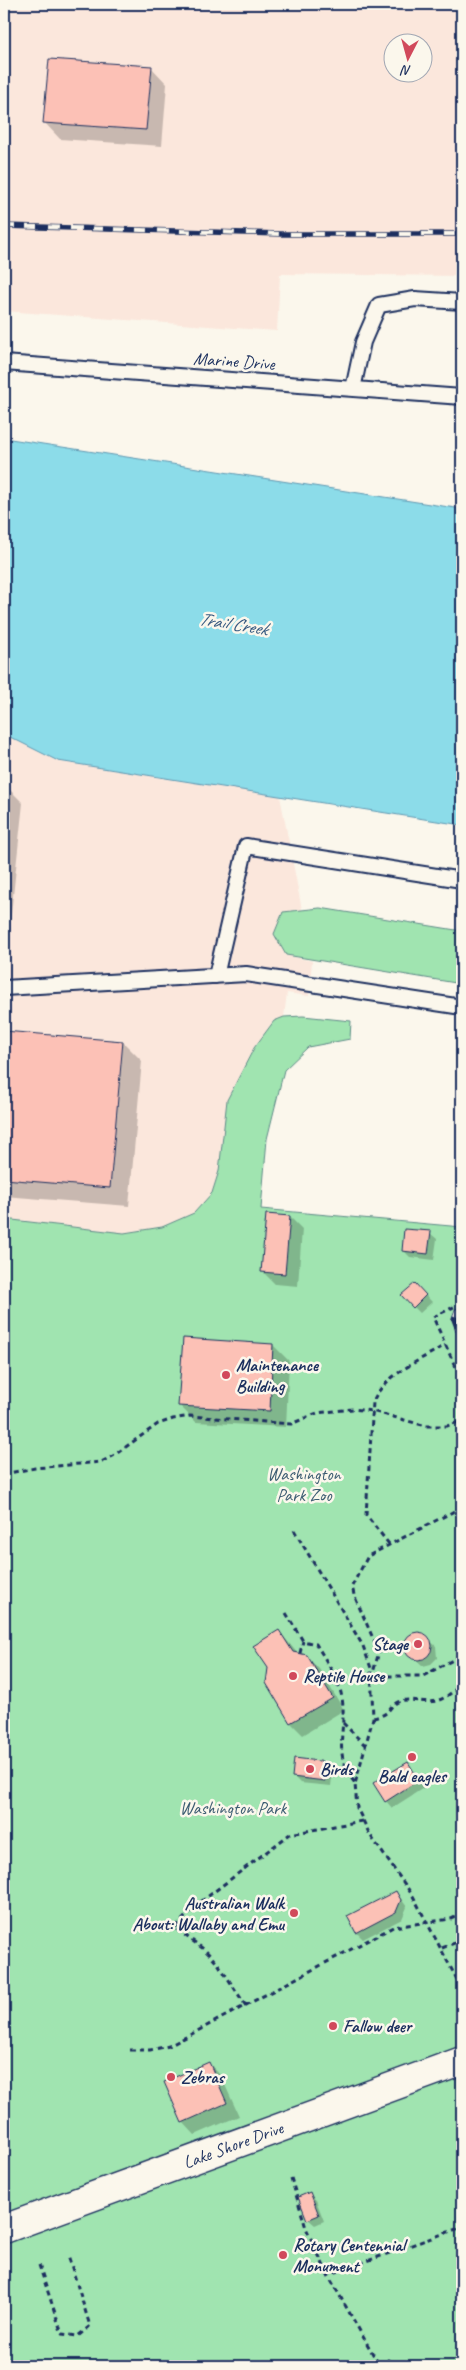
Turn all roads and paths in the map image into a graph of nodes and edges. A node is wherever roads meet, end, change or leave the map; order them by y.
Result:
1 (462, 302) edge
2 (4, 363) edge
3 (353, 389) junction
4 (462, 397) edge
5 (462, 880) edge
6 (216, 976) junction
7 (4, 988) edge
8 (462, 1007) edge
9 (462, 1303) edge
10 (445, 1345) junction
11 (462, 1364) edge
12 (372, 1410) junction
13 (462, 1421) edge
14 (4, 1474) edge
15 (462, 1507) edge
16 (294, 1530) dead end
17 (389, 1544) junction
18 (286, 1613) dead end
19 (303, 1642) junction
20 (300, 1654) dead end
21 (462, 1655) edge
22 (372, 1676) junction
23 (462, 1684) edge
24 (373, 1718) junction
25 (343, 1723) junction
26 (365, 1745) junction
27 (355, 1784) junction
28 (362, 1821) junction
29 (462, 1914) edge
30 (428, 1923) junction
31 (160, 1927) dead end
32 (175, 1928) junction
33 (462, 1940) edge
34 (442, 1948) junction
35 (462, 1989) edge
36 (246, 2006) junction
37 (130, 2050) dead end
38 (462, 2061) edge
39 (291, 2178) dead end
40 (462, 2227) edge
41 (4, 2229) edge
42 (68, 2255) dead end
43 (39, 2265) dead end
44 (328, 2275) junction
45 (378, 2363) junction
46 (462, 2363) edge
47 (370, 2366) edge
48 (393, 2366) edge
49 (453, 2366) edge

1 - 3 lane
2 - 3 lane, Marine Drive
3 - 4 lane, Marine Drive
5 - 6 lane
6 - 7 lane
6 - 8 lane
9 - 10 path
10 - 11 path
10 - 12 path
12 - 13 path
12 - 14 path
12 - 17 path
15 - 17 path
16 - 22 path
17 - 22 path
18 - 19 path
19 - 20 path
19 - 25 path
21 - 22 path
22 - 24 path
23 - 24 path
24 - 26 path
25 - 26 path
25 - 27 path
26 - 27 path
27 - 28 path
28 - 30 path
28 - 32 path
29 - 30 path
30 - 34 path
30 - 36 path
31 - 32 path
32 - 36 path
33 - 34 path
34 - 35 path
36 - 37 path
38 - 41 street, Lake Shore Drive
39 - 44 path
40 - 44 path
42 - 43 path
44 - 45 path
45 - 47 path
45 - 48 path
46 - 49 path

